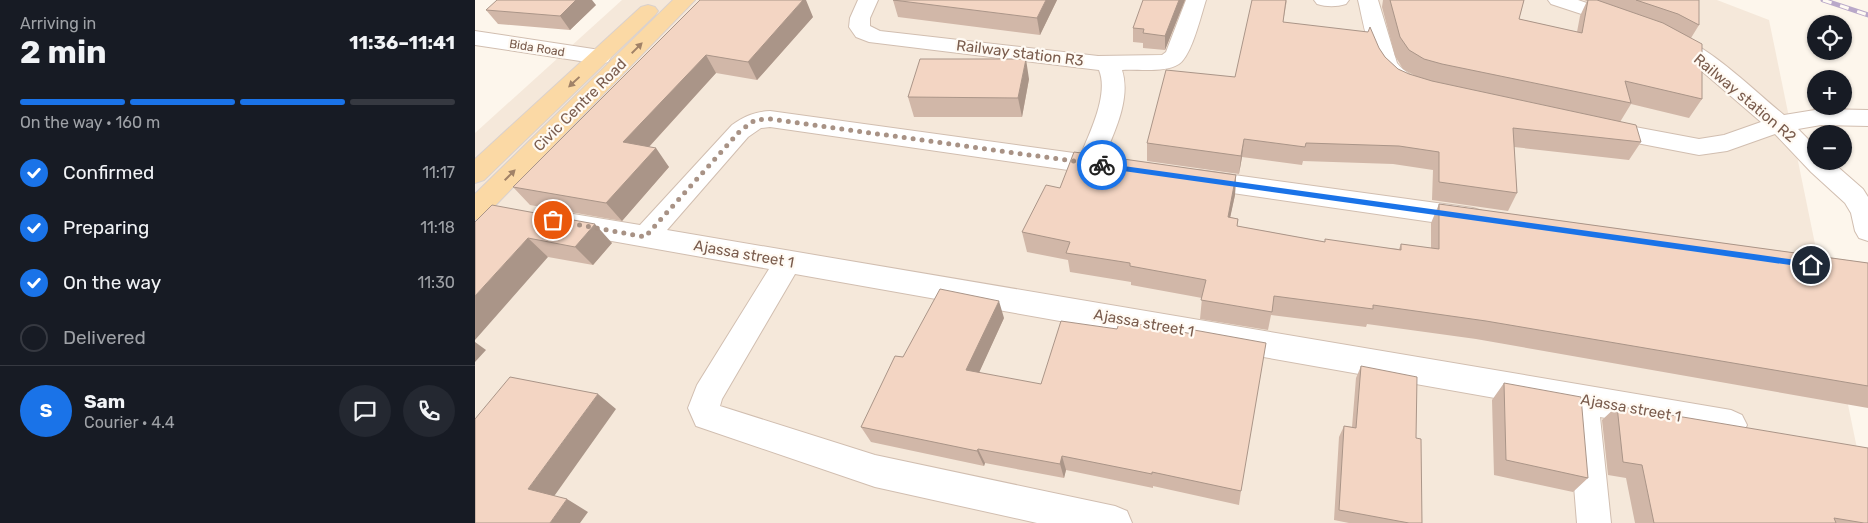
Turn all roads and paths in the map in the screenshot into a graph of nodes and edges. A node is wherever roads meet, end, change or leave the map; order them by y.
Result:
1 (660, 0) edge
2 (685, 0) edge
3 (868, 0) edge
4 (1196, 0) edge
5 (1324, 0) edge
6 (1339, 0) edge
7 (1368, 0) edge
8 (1557, 0) edge
9 (475, 38) edge
10 (600, 57) junction
11 (1099, 62) junction
12 (1425, 90) edge
13 (1868, 118) edge
14 (1582, 124) edge
15 (1779, 124) junction
16 (1089, 164) junction
17 (1128, 169) edge
18 (475, 174) edge
19 (1177, 176) edge
20 (477, 208) edge
21 (508, 212) edge
22 (537, 217) edge
23 (1499, 222) edge
24 (1868, 231) edge
25 (645, 237) junction
26 (788, 262) junction
27 (1583, 399) junction
28 (1760, 430) edge
29 (1115, 523) edge
30 (1594, 523) edge

1 - 10 main road, Civic Centre Road
20 -> 2 main road, Civic Centre Road
3 - 11 street, Railway station R3
4 - 11 street
5 - 6 street
7 - 12 street
8 - 15 street, Railway station R2
9 - 10 street, Bida Road
10 -> 18 main road, Civic Centre Road
11 - 16 street, Railway station R3
13 - 15 street
14 - 15 street
15 - 24 street, Railway station R2
16 - 17 street
16 - 25 street
19 - 23 street
20 - 21 street
22 - 25 street, Ajassa street 1
25 - 26 street, Ajassa street 1
26 - 27 street, Ajassa street 1
26 - 29 street
27 - 28 street, Ajassa street 1
27 - 30 street

